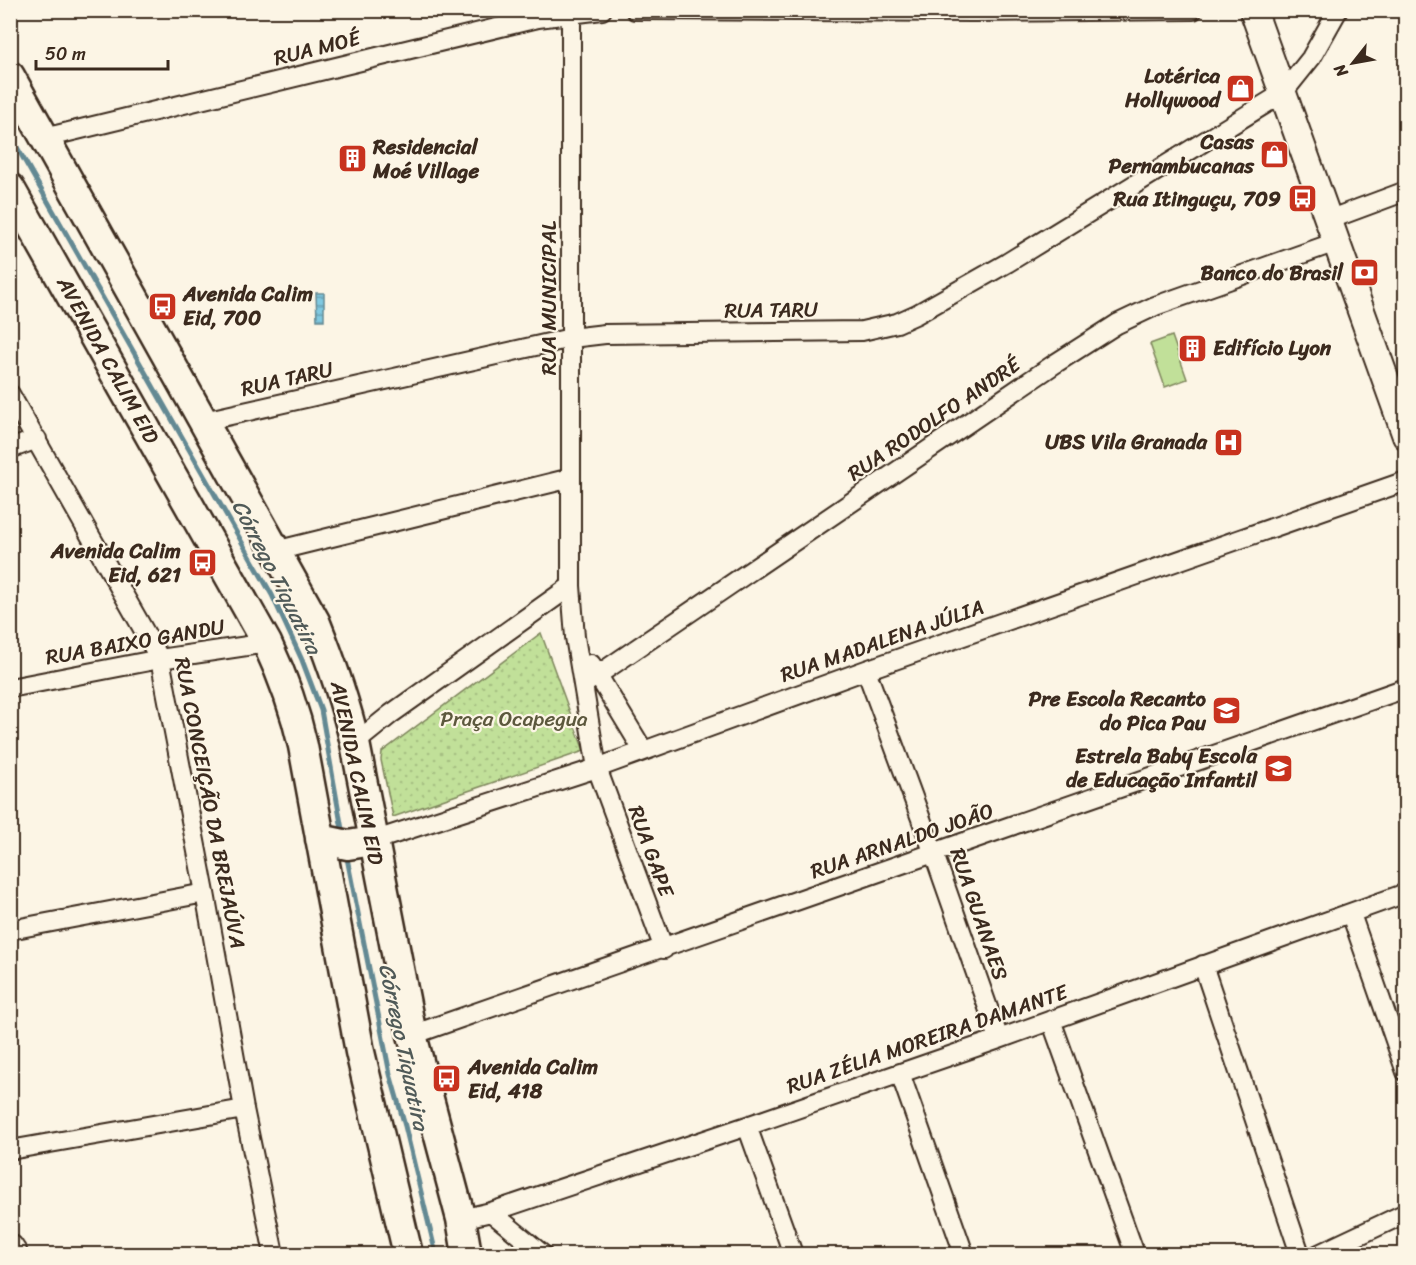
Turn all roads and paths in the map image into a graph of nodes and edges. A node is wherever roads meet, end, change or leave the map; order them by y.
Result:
1 (602, 10) edge
2 (635, 10) edge
3 (1193, 10) edge
4 (1253, 10) edge
5 (1338, 10) edge
6 (571, 12) edge
7 (10, 76) edge
8 (1283, 93) junction
9 (44, 138) junction
10 (10, 188) edge
11 (1406, 191) edge
12 (1332, 231) junction
13 (571, 338) junction
14 (10, 394) edge
15 (204, 421) junction
16 (1404, 425) edge
17 (37, 439) junction
18 (10, 449) edge
19 (571, 478) junction
20 (1406, 481) edge
21 (275, 551) junction
22 (571, 586) junction
23 (267, 643) junction
24 (160, 659) junction
25 (866, 670) junction
26 (590, 680) junction
27 (10, 688) edge
28 (1406, 688) edge
29 (355, 743) junction
30 (643, 750) junction
31 (597, 768) junction
32 (348, 841) junction
33 (934, 854) junction
34 (205, 893) junction
35 (1406, 893) edge
36 (1351, 914) junction
37 (10, 930) edge
38 (664, 949) junction
39 (1203, 965) junction
40 (1051, 1020) junction
41 (412, 1035) junction
42 (999, 1039) junction
43 (1406, 1072) edge
44 (900, 1073) junction
45 (243, 1109) junction
46 (747, 1126) junction
47 (10, 1150) edge
48 (491, 1212) junction
49 (1406, 1213) edge
50 (461, 1219) junction
51 (10, 1248) edge
52 (14, 1254) edge
53 (274, 1254) edge
54 (408, 1254) edge
55 (467, 1254) edge
56 (542, 1254) edge
57 (793, 1254) edge
58 (964, 1254) edge
59 (1135, 1254) edge
60 (1300, 1254) edge
61 (1319, 1254) edge

1 - 6 street, RUA MOÉ
2 - 3 street
4 - 8 main road
5 - 8 street, RUA TARU
6 - 9 street, RUA MOÉ
6 - 13 street, RUA MUNICIPAL
7 - 9 main road, AVENIDA CALIM EID
8 - 12 main road
8 - 13 street, RUA TARU
9 - 15 main road, AVENIDA CALIM EID
10 - 23 main road, AVENIDA CALIM EID
11 - 12 street, RUA RODOLFO ANDRÉ
12 - 16 main road
12 - 26 street, RUA RODOLFO ANDRÉ
13 - 15 street, RUA TARU
13 - 19 street, RUA MUNICIPAL
14 - 17 street, RUA CONCEIÇÃO DA BREJAÚVA
15 - 21 main road, AVENIDA CALIM EID
17 - 18 street
17 - 24 street, RUA CONCEIÇÃO DA BREJAÚVA
19 - 21 street
19 - 22 street, RUA MUNICIPAL
20 - 25 street, RUA MADALENA JÚLIA
21 - 29 main road, AVENIDA CALIM EID
22 - 26 street
22 - 29 street
23 - 24 street, RUA BAIXO GANDU
23 - 32 main road, AVENIDA CALIM EID
24 - 27 street, RUA BAIXO GANDU
24 - 34 street, RUA CONCEIÇÃO DA BREJAÚVA
25 - 30 street, RUA MADALENA JÚLIA
25 - 33 street, RUA GUANAES
26 - 30 street
26 - 31 street
28 - 33 street, RUA ARNALDO JOÃO
29 - 32 main road, AVENIDA CALIM EID
30 - 31 street, RUA MADALENA JÚLIA
31 - 32 street, RUA MADALENA JÚLIA
31 - 38 street, RUA GAPE
32 - 41 main road, AVENIDA CALIM EID
32 - 54 main road, AVENIDA CALIM EID
33 - 38 street, RUA ARNALDO JOÃO
33 - 42 street, RUA GUANAES
34 - 37 street
34 - 45 street, RUA CONCEIÇÃO DA BREJAÚVA
35 - 36 street, RUA ZÉLIA MOREIRA DAMANTE
36 - 39 street, RUA ZÉLIA MOREIRA DAMANTE
36 - 43 street
38 - 41 street, RUA ARNALDO JOÃO
39 - 40 street, RUA ZÉLIA MOREIRA DAMANTE
39 - 60 street
40 - 42 street, RUA ZÉLIA MOREIRA DAMANTE
40 - 59 street
41 - 50 main road, AVENIDA CALIM EID
42 - 44 street, RUA ZÉLIA MOREIRA DAMANTE
44 - 46 street, RUA ZÉLIA MOREIRA DAMANTE
44 - 58 street
45 - 47 street
45 - 53 street, RUA CONCEIÇÃO DA BREJAÚVA
46 - 48 street, RUA ZÉLIA MOREIRA DAMANTE
46 - 57 street
48 - 50 street, RUA ZÉLIA MOREIRA DAMANTE
48 - 56 street
49 - 61 street
50 - 55 main road, AVENIDA CALIM EID
51 - 52 main road

